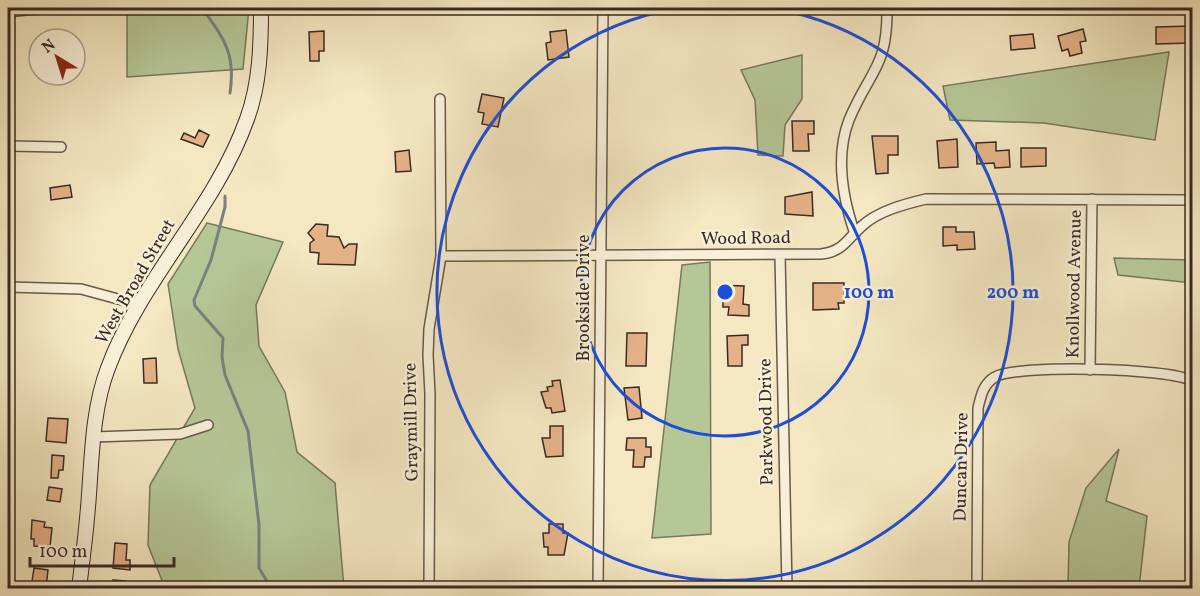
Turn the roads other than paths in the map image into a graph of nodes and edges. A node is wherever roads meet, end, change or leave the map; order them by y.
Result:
1 (44, 8) edge
2 (261, 8) edge
3 (603, 8) edge
4 (887, 8) edge
5 (8, 12) edge
6 (440, 99) dead end
7 (8, 146) edge
8 (61, 147) dead end
9 (1092, 199) junction
10 (1192, 200) edge
11 (855, 234) junction
12 (780, 255) junction
13 (441, 256) junction
14 (601, 257) junction
15 (8, 287) edge
16 (140, 305) junction
17 (1090, 370) junction
18 (1192, 381) edge
19 (208, 424) dead end
20 (94, 437) junction
21 (79, 588) edge
22 (429, 588) edge
23 (598, 588) edge
24 (787, 588) edge
25 (977, 588) edge

1 - 5 street
2 - 16 street, West Broad Street
3 - 14 street, Brookside Drive
4 - 11 street
6 - 13 street
7 - 8 street
9 - 10 street, Wood Road
9 - 11 street, Wood Road
9 - 17 street, Knollwood Avenue
11 - 12 street, Wood Road
12 - 14 street, Wood Road
12 - 24 street, Parkwood Drive
13 - 14 street, Wood Road
13 - 22 street, Graymill Drive
14 - 23 street, Brookside Drive
15 - 16 street
16 - 20 street, West Broad Street
17 - 18 street
17 - 25 street, Duncan Drive
19 - 20 street
20 - 21 street, West Broad Street

